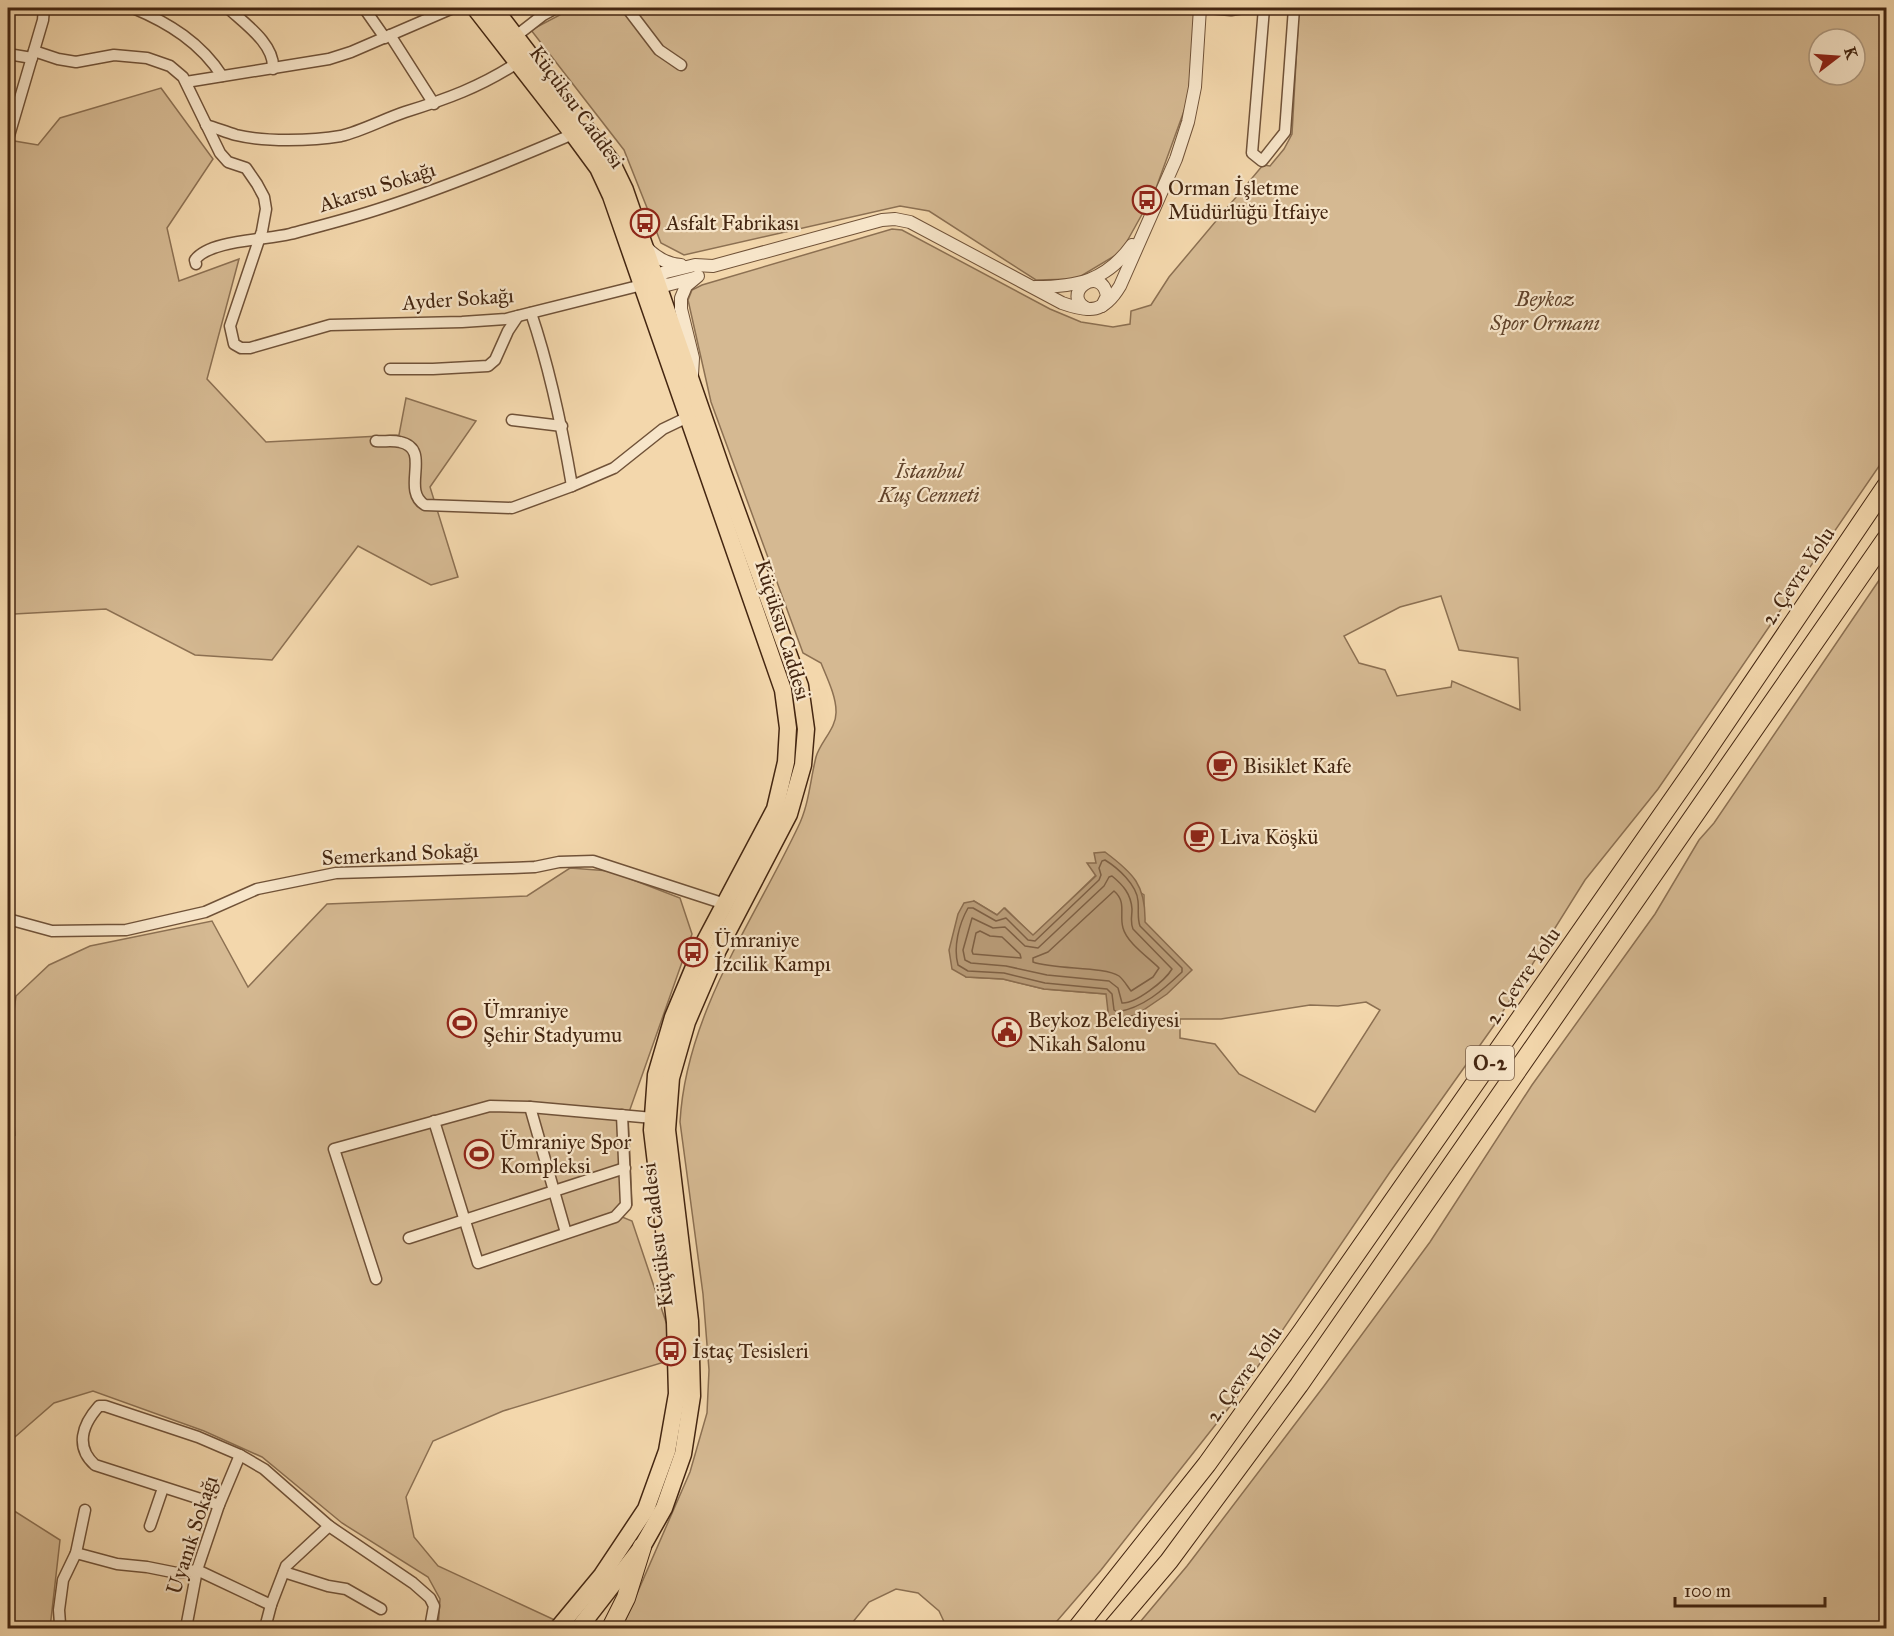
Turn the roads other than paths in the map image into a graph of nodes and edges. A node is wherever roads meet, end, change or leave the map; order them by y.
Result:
1 (44, 8) edge
2 (133, 8) edge
3 (228, 8) edge
4 (364, 8) edge
5 (453, 8) edge
6 (475, 8) edge
7 (494, 8) edge
8 (556, 8) edge
9 (627, 8) edge
10 (1200, 8) edge
11 (1208, 8) edge
12 (1244, 8) edge
13 (1264, 8) edge
14 (1294, 8) edge
15 (387, 36) junction
16 (510, 41) junction
17 (8, 54) edge
18 (33, 55) junction
19 (523, 58) junction
20 (681, 65) dead end
21 (273, 69) junction
22 (222, 76) junction
23 (186, 82) junction
24 (434, 104) junction
25 (206, 124) junction
26 (573, 134) junction
27 (8, 139) edge
28 (1143, 230) junction
29 (259, 240) junction
30 (644, 245) junction
31 (196, 264) dead end
32 (696, 271) junction
33 (1088, 282) junction
34 (649, 283) junction
35 (1032, 287) junction
36 (1097, 308) junction
37 (531, 313) junction
38 (518, 316) junction
39 (390, 369) dead end
40 (692, 382) junction
41 (688, 417) junction
42 (512, 420) dead end
43 (562, 426) junction
44 (376, 441) dead end
45 (715, 472) junction
46 (572, 486) junction
47 (1887, 486) edge
48 (1887, 539) edge
49 (732, 907) junction
50 (8, 920) edge
51 (530, 1107) junction
52 (622, 1115) junction
53 (660, 1118) junction
54 (434, 1121) junction
55 (625, 1168) junction
56 (554, 1191) junction
57 (465, 1221) junction
58 (566, 1233) junction
59 (409, 1238) dead end
60 (376, 1279) dead end
61 (682, 1410) junction
62 (240, 1455) junction
63 (163, 1488) junction
64 (219, 1506) junction
65 (85, 1510) dead end
66 (150, 1526) dead end
67 (329, 1526) junction
68 (642, 1547) junction
69 (76, 1553) junction
70 (197, 1570) junction
71 (284, 1572) junction
72 (271, 1605) junction
73 (381, 1609) dead end
74 (63, 1629) edge
75 (186, 1629) edge
76 (265, 1629) edge
77 (429, 1629) edge
78 (558, 1629) edge
79 (579, 1629) edge
80 (610, 1629) edge
81 (1077, 1629) edge
82 (1112, 1629) edge

1 - 18 street
2 - 22 street
3 - 21 street
4 - 15 street
5 - 15 street
6 - 16 main road, Küçüksu Caddesi
7 - 16 main road, Küçüksu Caddesi
8 - 16 street
9 - 20 street
10 - 28 street
11 - 12 street
13 - 14 street
15 - 21 street
15 - 24 street
16 - 19 main road, Küçüksu Caddesi
17 - 18 street
18 - 23 street
18 - 27 street
19 - 24 street
19 - 26 main road, Küçüksu Caddesi
19 - 30 main road, Küçüksu Caddesi
21 - 22 street
22 - 23 street
23 - 25 street
24 - 25 street
25 - 29 street
26 - 29 street, Akarsu Sokağı
26 - 34 main road, Küçüksu Caddesi
28 - 33 street
28 - 36 street
29 - 31 street, Akarsu Sokağı
29 - 38 street, Ayder Sokağı
30 - 32 street
30 - 34 main road, Küçüksu Caddesi
32 - 34 street
32 - 35 street
32 - 40 street
33 - 35 street
33 - 36 street
33 - 36 street
34 - 37 street, Ayder Sokağı
34 - 40 main road, Küçüksu Caddesi
34 - 41 main road, Küçüksu Caddesi
35 - 36 street
37 - 38 street, Ayder Sokağı
37 - 43 street
38 - 39 street
40 - 45 main road, Küçüksu Caddesi
41 - 45 main road, Küçüksu Caddesi
41 - 46 street
42 - 43 street
43 - 46 street
44 - 46 street
45 - 49 main road, Küçüksu Caddesi
47 - 81 highway, 2. Çevre Yolu / O-2
48 - 82 highway, O-2
49 - 50 street, Semerkand Sokağı
49 - 53 main road, Küçüksu Caddesi
51 - 52 street
51 - 54 street
51 - 56 street
52 - 53 street
52 - 55 street
53 - 61 main road, Küçüksu Caddesi
54 - 57 street
54 - 60 street
55 - 56 street
55 - 58 street
56 - 57 street
56 - 58 street
57 - 58 street
57 - 59 street
61 - 68 main road, Küçüksu Caddesi
61 - 78 main road, Küçüksu Caddesi
62 - 63 street
62 - 64 street, Uyanık Sokağı
62 - 67 street
63 - 64 street
63 - 66 street
64 - 70 street, Uyanık Sokağı
65 - 69 street
67 - 71 street
67 - 77 street
68 - 79 main road, Küçüksu Caddesi
68 - 80 highway
69 - 70 street
69 - 74 street
70 - 72 street
70 - 75 street, Uyanık Sokağı
71 - 72 street
71 - 73 street
72 - 76 street

